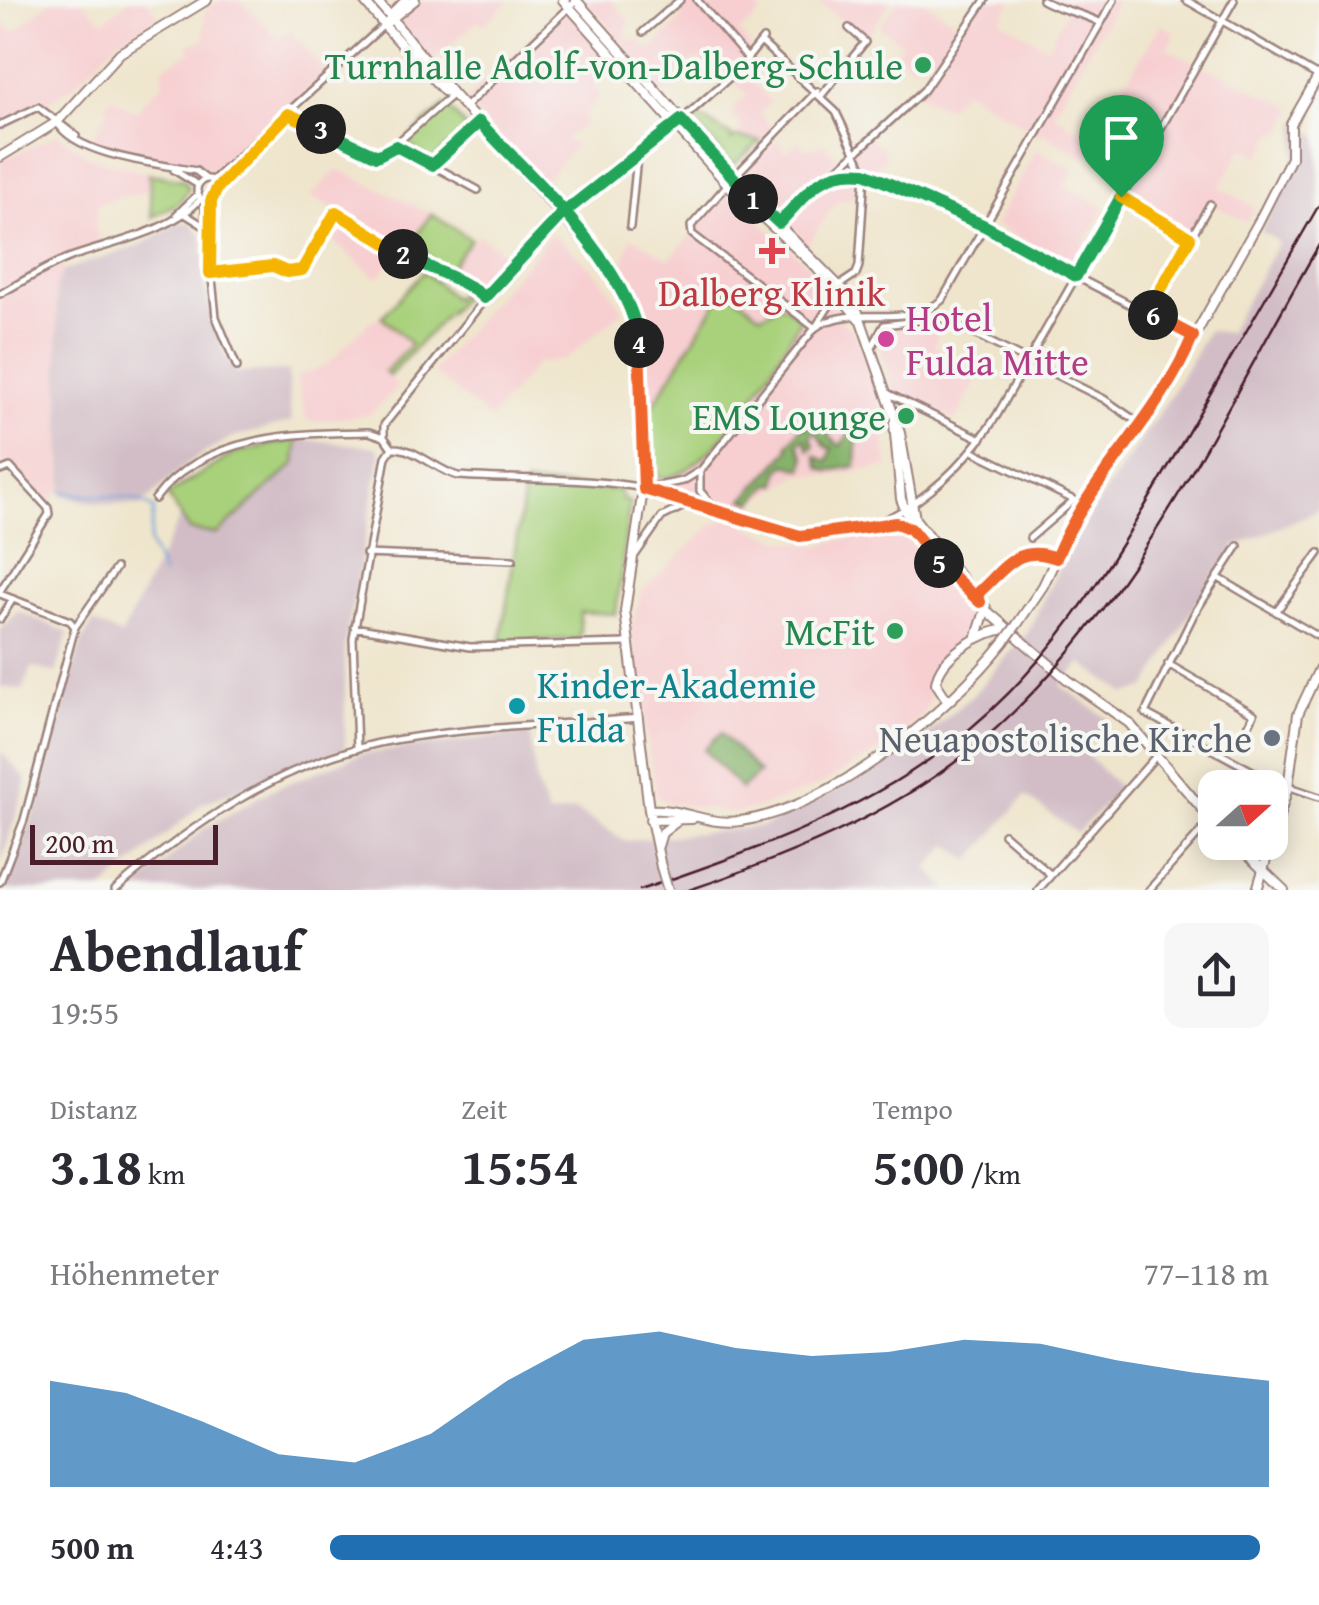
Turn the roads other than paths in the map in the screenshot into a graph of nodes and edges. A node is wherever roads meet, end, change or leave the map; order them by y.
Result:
1 (207, 0) edge
2 (363, 0) edge
3 (376, 0) edge
4 (406, 0) edge
5 (415, 0) edge
6 (680, 0) edge
7 (696, 0) edge
8 (985, 0) edge
9 (1042, 0) edge
10 (1114, 0) edge
11 (1186, 0) edge
12 (1234, 0) edge
13 (573, 1) edge
14 (1222, 22) junction
15 (386, 23) junction
16 (1100, 23) junction
17 (849, 28) dead end
18 (643, 32) dead end
19 (749, 58) junction
20 (1319, 76) edge
21 (453, 94) junction
22 (819, 94) junction
23 (465, 107) junction
24 (288, 114) junction
25 (57, 122) junction
26 (479, 122) junction
27 (678, 122) junction
28 (0, 125) edge
29 (396, 146) junction
30 (854, 152) junction
31 (638, 154) junction
32 (0, 156) edge
33 (239, 161) junction
34 (432, 165) junction
35 (172, 169) junction
36 (865, 173) junction
37 (828, 174) junction
38 (209, 180) junction
39 (730, 181) junction
40 (198, 185) junction
41 (218, 187) junction
42 (478, 190) dead end
43 (1121, 197) junction
44 (204, 199) junction
45 (1210, 204) dead end
46 (562, 214) junction
47 (178, 215) junction
48 (776, 226) junction
49 (985, 226) junction
50 (630, 227) dead end
51 (205, 229) junction
52 (1190, 238) junction
53 (208, 240) junction
54 (210, 273) junction
55 (1076, 276) junction
56 (837, 285) junction
57 (0, 294) edge
58 (484, 298) junction
59 (940, 302) junction
60 (1148, 312) junction
61 (942, 318) junction
62 (859, 319) junction
63 (815, 328) junction
64 (1193, 336) junction
65 (872, 349) junction
66 (1029, 360) junction
67 (237, 367) dead end
68 (885, 392) junction
69 (1142, 425) junction
70 (384, 437) junction
71 (981, 440) junction
72 (392, 448) junction
73 (973, 450) junction
74 (1, 470) edge
75 (701, 470) junction
76 (644, 489) junction
77 (155, 499) dead end
78 (694, 501) junction
79 (1078, 502) junction
80 (716, 508) junction
81 (907, 508) junction
82 (872, 524) junction
83 (911, 529) junction
84 (1030, 538) dead end
85 (1238, 546) dead end
86 (1319, 553) edge
87 (366, 554) junction
88 (636, 554) junction
89 (1056, 558) junction
90 (513, 560) dead end
91 (116, 568) dead end
92 (1217, 577) junction
93 (0, 593) edge
94 (13, 599) junction
95 (981, 601) junction
96 (1276, 612) junction
97 (0, 619) edge
98 (354, 627) junction
99 (76, 628) junction
100 (1008, 629) junction
101 (976, 637) junction
102 (1319, 637) edge
103 (628, 643) junction
104 (1168, 664) junction
105 (1319, 668) edge
106 (947, 700) junction
107 (638, 718) junction
108 (1244, 734) dead end
109 (358, 749) junction
110 (1156, 756) junction
111 (1254, 770) edge
112 (1288, 787) joint
113 (1319, 796) edge
114 (1198, 805) edge
115 (649, 815) junction
116 (697, 818) junction
117 (677, 820) junction
118 (1004, 834) dead end
119 (1198, 838) edge
120 (657, 850) junction
121 (1253, 860) edge
122 (1267, 860) edge
123 (1264, 871) junction
124 (1050, 875) junction
125 (0, 882) edge
126 (115, 890) edge
127 (668, 890) edge
128 (1038, 890) edge
129 (1148, 890) edge
130 (1257, 890) edge
131 (1284, 890) edge

1 - 25 main road
2 - 15 main road
3 - 15 main road
4 - 15 main road
5 - 15 main road
6 - 18 street
7 - 19 street
8 - 30 street
9 - 16 street
10 - 16 street
11 - 14 street
12 - 14 street
13 - 23 street
13 - 27 main road
14 - 20 street
14 - 43 street
15 - 21 main road
15 - 24 street
16 - 49 street
17 - 22 street
19 - 22 street
19 - 27 street
20 - 64 main road
21 - 23 main road
21 - 29 street
22 - 30 street
22 - 39 street
23 - 26 main road
24 - 29 street
24 - 33 street
25 - 28 street
25 - 32 main road
25 - 35 street
26 - 34 street
26 - 46 main road
27 - 31 street
27 - 39 main road
29 - 34 street
30 - 36 street
30 - 37 street
31 - 46 street
31 - 50 street
33 - 38 street
33 - 41 street
34 - 42 street
35 - 38 street
35 - 40 street
36 - 37 street
36 - 49 street
36 - 56 street
37 - 48 street
38 - 40 street
38 - 41 street
39 - 48 main road
39 - 63 street
40 - 44 street
41 - 44 street
43 - 52 street
43 - 55 street
44 - 47 street
44 - 51 street
44 - 53 street
45 - 52 street
46 - 58 street
46 - 76 main road
47 - 51 street
47 - 57 street
48 - 56 main road
49 - 55 street
49 - 59 street
51 - 53 street
52 - 60 street
53 - 54 street
54 - 58 street
54 - 67 street
55 - 60 street
55 - 66 street
56 - 62 main road
56 - 63 street
58 - 70 street
59 - 61 street
59 - 62 street
60 - 64 street
61 - 65 street
61 - 66 street
62 - 63 street
62 - 65 main road
63 - 75 street
64 - 69 main road
65 - 68 main road
66 - 69 street
66 - 71 street
68 - 71 street
68 - 81 main road
69 - 79 main road
70 - 72 street
70 - 77 street
71 - 73 street
72 - 76 street
72 - 87 street
73 - 79 street
73 - 81 street
74 - 93 street
75 - 76 street
75 - 80 street
76 - 78 street
76 - 88 main road
78 - 80 street
78 - 88 street
79 - 84 street
79 - 89 main road
80 - 82 street
81 - 82 street
81 - 83 main road
81 - 95 main road
82 - 83 street
83 - 95 main road
85 - 92 street
86 - 96 street
87 - 90 street
87 - 98 street
88 - 103 main road
89 - 95 main road
89 - 106 main road, bridge
91 - 99 street
92 - 96 street
92 - 104 street
93 - 94 street
94 - 97 street
94 - 99 street
95 - 100 main road
95 - 101 main road
96 - 102 street
98 - 103 street
98 - 109 street
99 - 125 street
100 - 101 main road
100 - 110 main road
101 - 106 main road
103 - 107 main road
104 - 108 street
104 - 111 street
105 - 112 main road
106 - 116 main road
107 - 109 street
107 - 115 main road
109 - 126 street
110 - 114 main road
110 - 124 street
112 - 113 street
115 - 116 main road
115 - 117 main road
115 - 120 main road
116 - 117 main road
117 - 120 main road
118 - 124 street
119 - 129 street
120 - 127 main road, bridge
121 - 123 main road
122 - 123 main road
123 - 130 main road
123 - 131 main road
124 - 128 street

